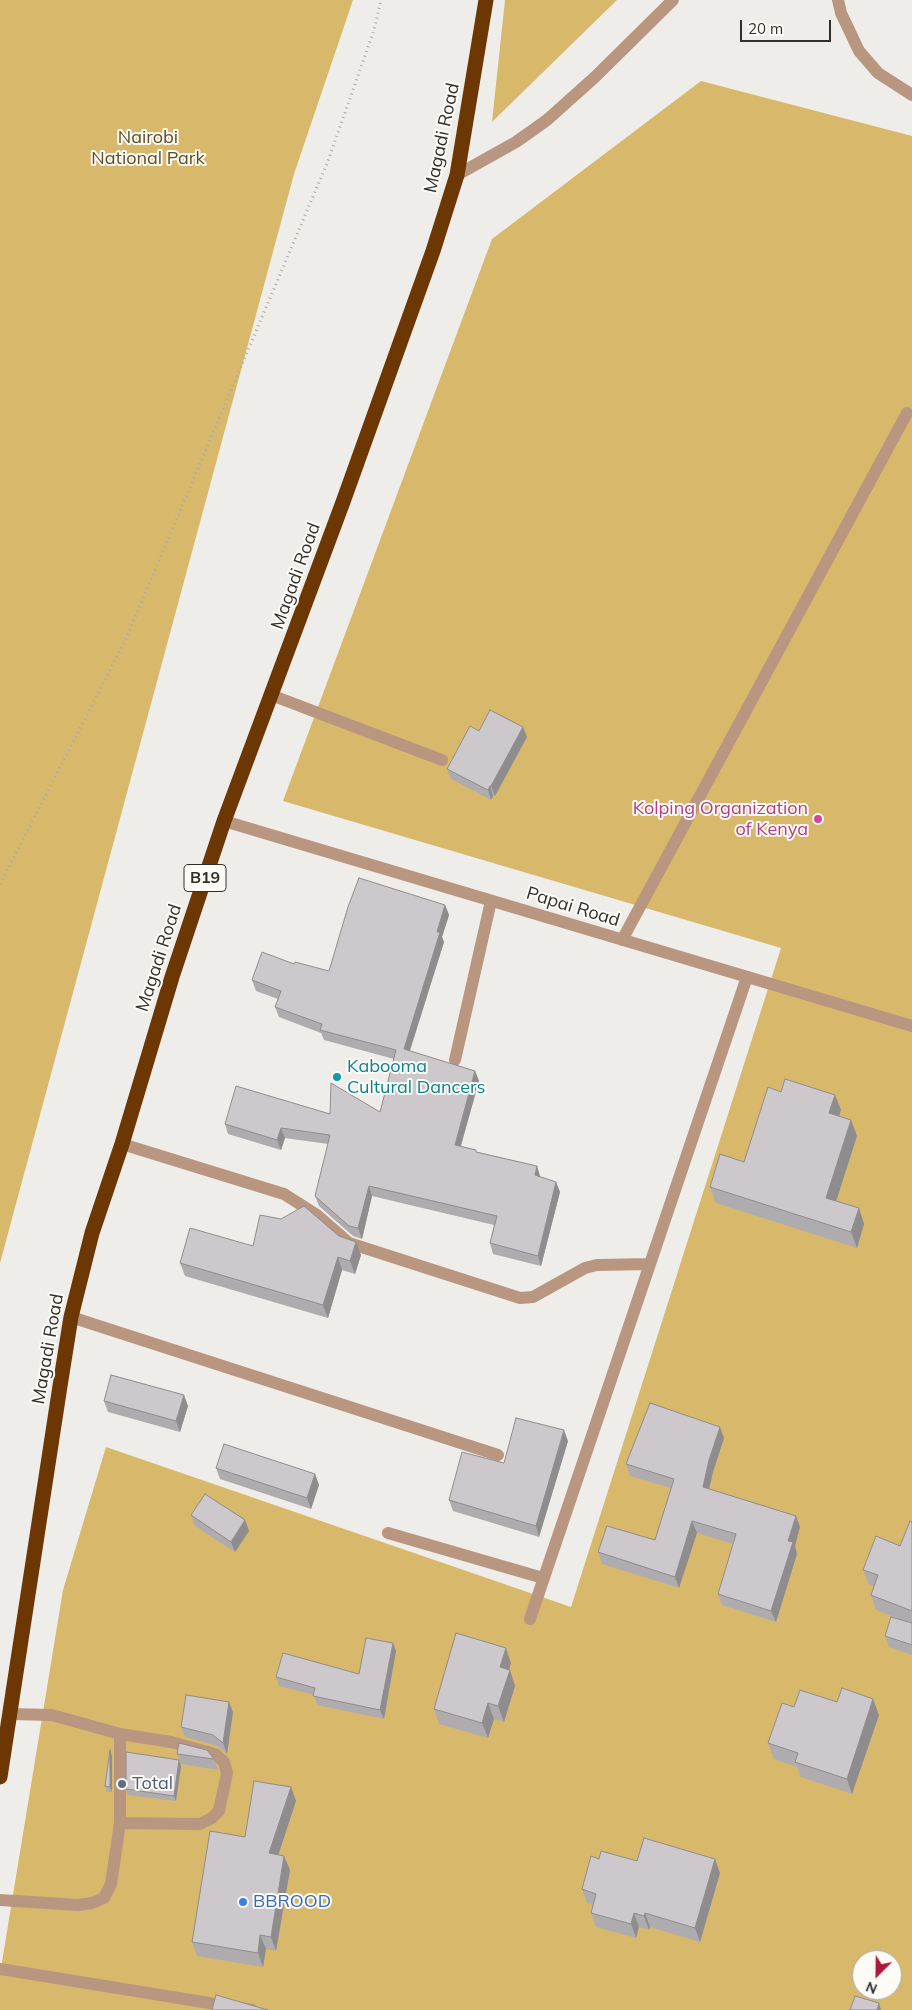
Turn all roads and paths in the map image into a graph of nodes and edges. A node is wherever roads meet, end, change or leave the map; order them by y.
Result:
1 (381, 0) edge
2 (486, 0) edge
3 (673, 0) edge
4 (838, 0) edge
5 (912, 95) edge
6 (457, 175) junction
7 (907, 413) dead end
8 (271, 695) junction
9 (442, 760) dead end
10 (224, 821) junction
11 (0, 884) edge
12 (491, 901) junction
13 (622, 940) junction
14 (748, 977) junction
15 (912, 1026) edge
16 (455, 1060) dead end
17 (122, 1144) junction
18 (650, 1264) junction
19 (71, 1317) junction
20 (498, 1455) dead end
21 (388, 1533) dead end
22 (544, 1578) junction
23 (530, 1619) dead end
24 (10, 1714) junction
25 (120, 1734) junction
26 (0, 1777) edge
27 (120, 1823) junction
28 (0, 1900) edge
29 (0, 1968) edge
30 (252, 2010) edge

1 - 11 path
2 - 6 highway, Magadi Road / B19
3 - 6 street
4 - 5 street
6 - 8 highway, Magadi Road / B19
7 - 13 street
8 - 9 street
8 - 10 highway, Magadi Road / B19
10 - 12 street, Papai Road
10 - 17 highway, Magadi Road / B19
12 - 13 street, Papai Road
12 - 16 street
13 - 14 street, Papai Road
14 - 15 street, Papai Road
14 - 18 street
17 - 18 street
17 - 19 highway, Magadi Road / B19
18 - 22 street
19 - 20 street
19 - 24 highway, Magadi Road / B19
21 - 22 street
22 - 23 street
24 - 25 street
24 - 26 highway, Magadi Road / B19
25 - 27 street
25 - 27 street
27 - 28 street
29 - 30 street

